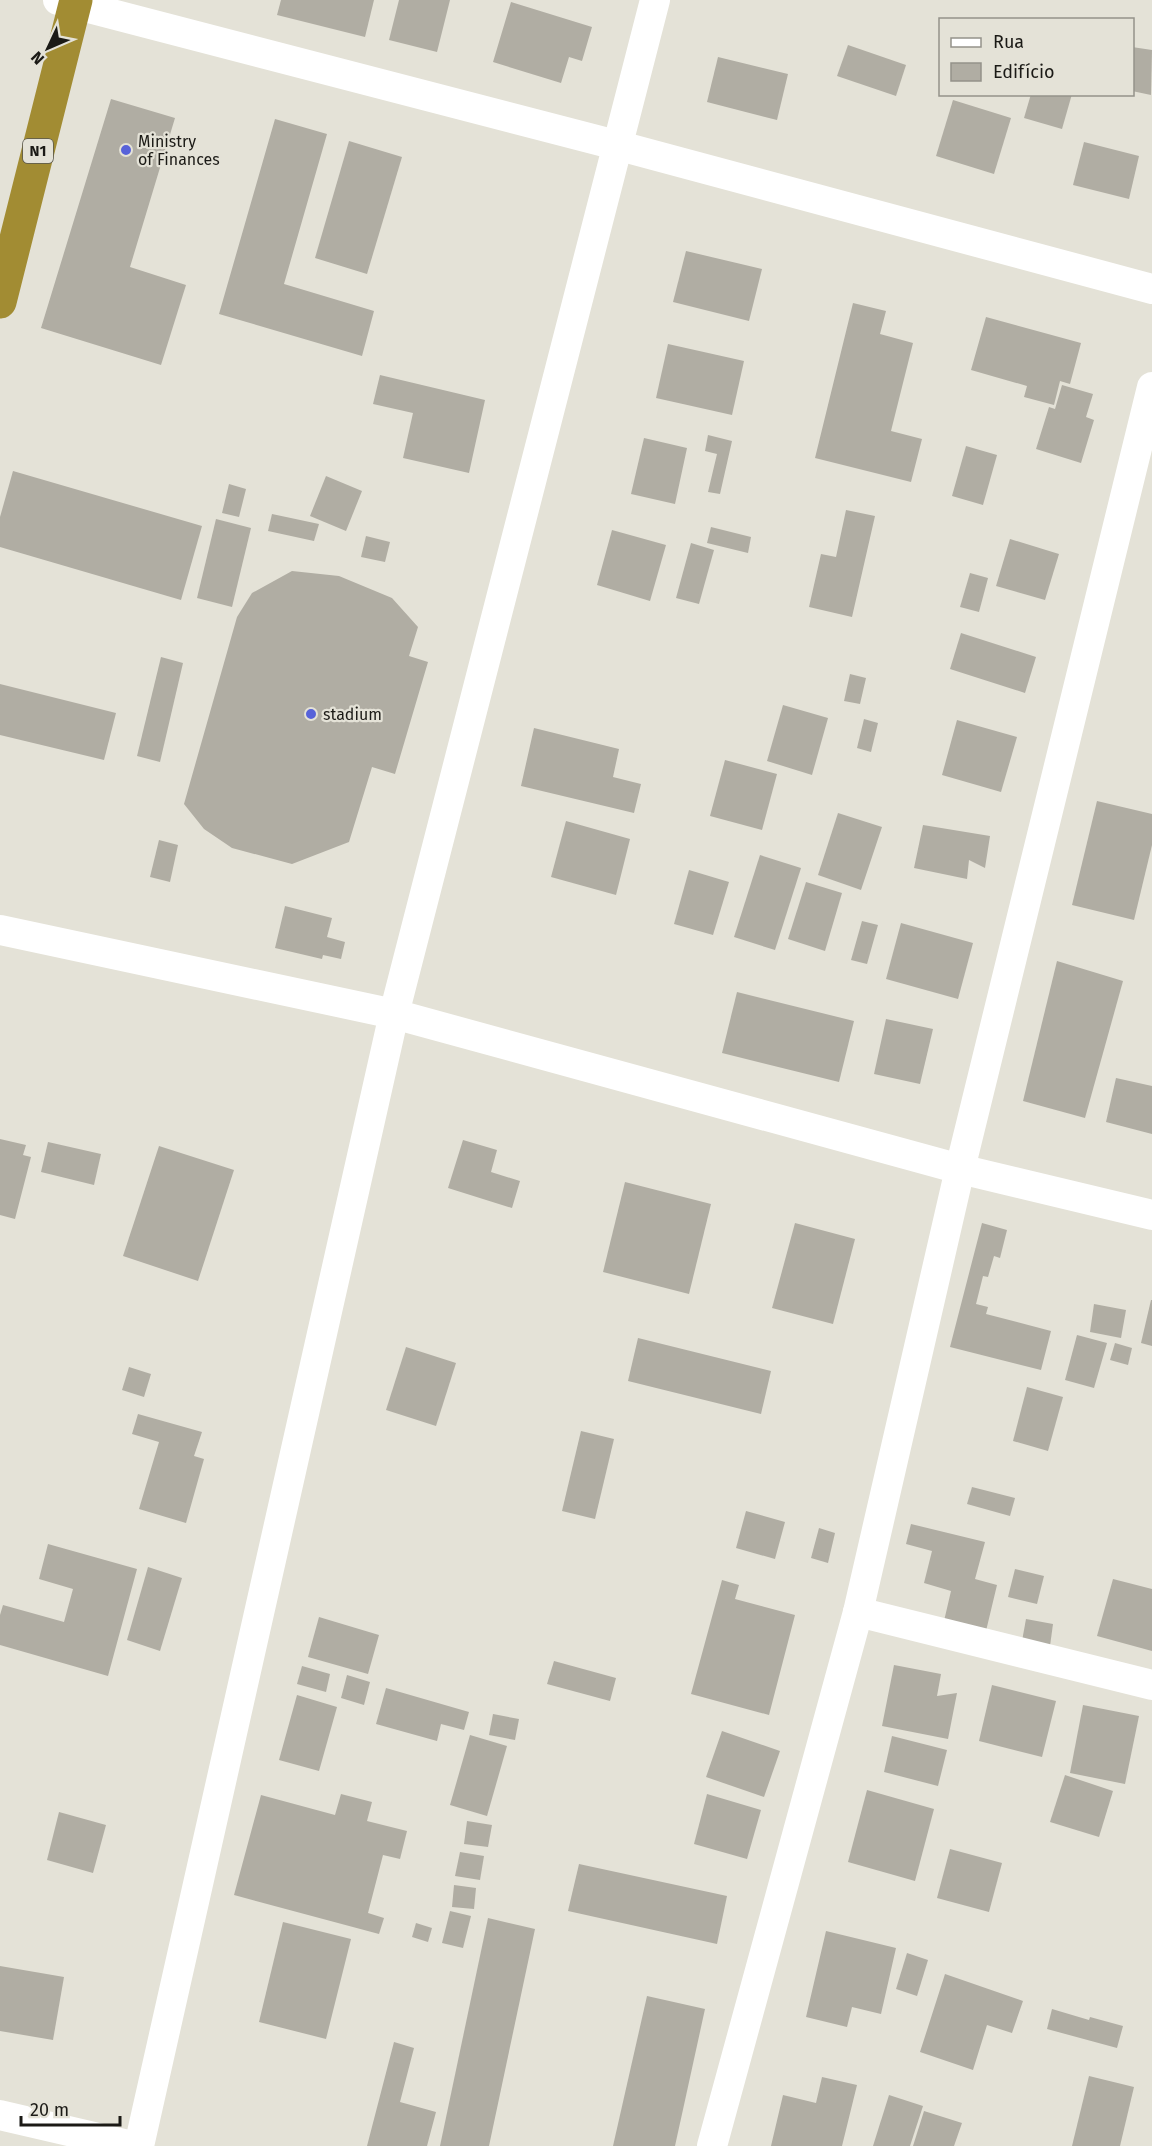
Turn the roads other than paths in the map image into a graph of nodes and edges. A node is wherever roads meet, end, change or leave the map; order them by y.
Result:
1 (655, 0) edge
2 (69, 2) edge
3 (616, 145) junction
4 (1152, 289) edge
5 (0, 302) edge
6 (1152, 387) edge
7 (0, 930) edge
8 (394, 1014) junction
9 (960, 1169) junction
10 (1152, 1215) edge
11 (858, 1612) junction
12 (1152, 1685) edge
13 (0, 2115) edge
14 (125, 2145) edge
15 (712, 2146) edge

1 - 3 street
2 - 3 street
2 - 5 highway, N1
3 - 4 street
3 - 8 street
6 - 9 street
7 - 8 street
8 - 9 street
8 - 14 street
9 - 10 street
9 - 11 street
11 - 12 street
11 - 15 street
13 - 14 street

